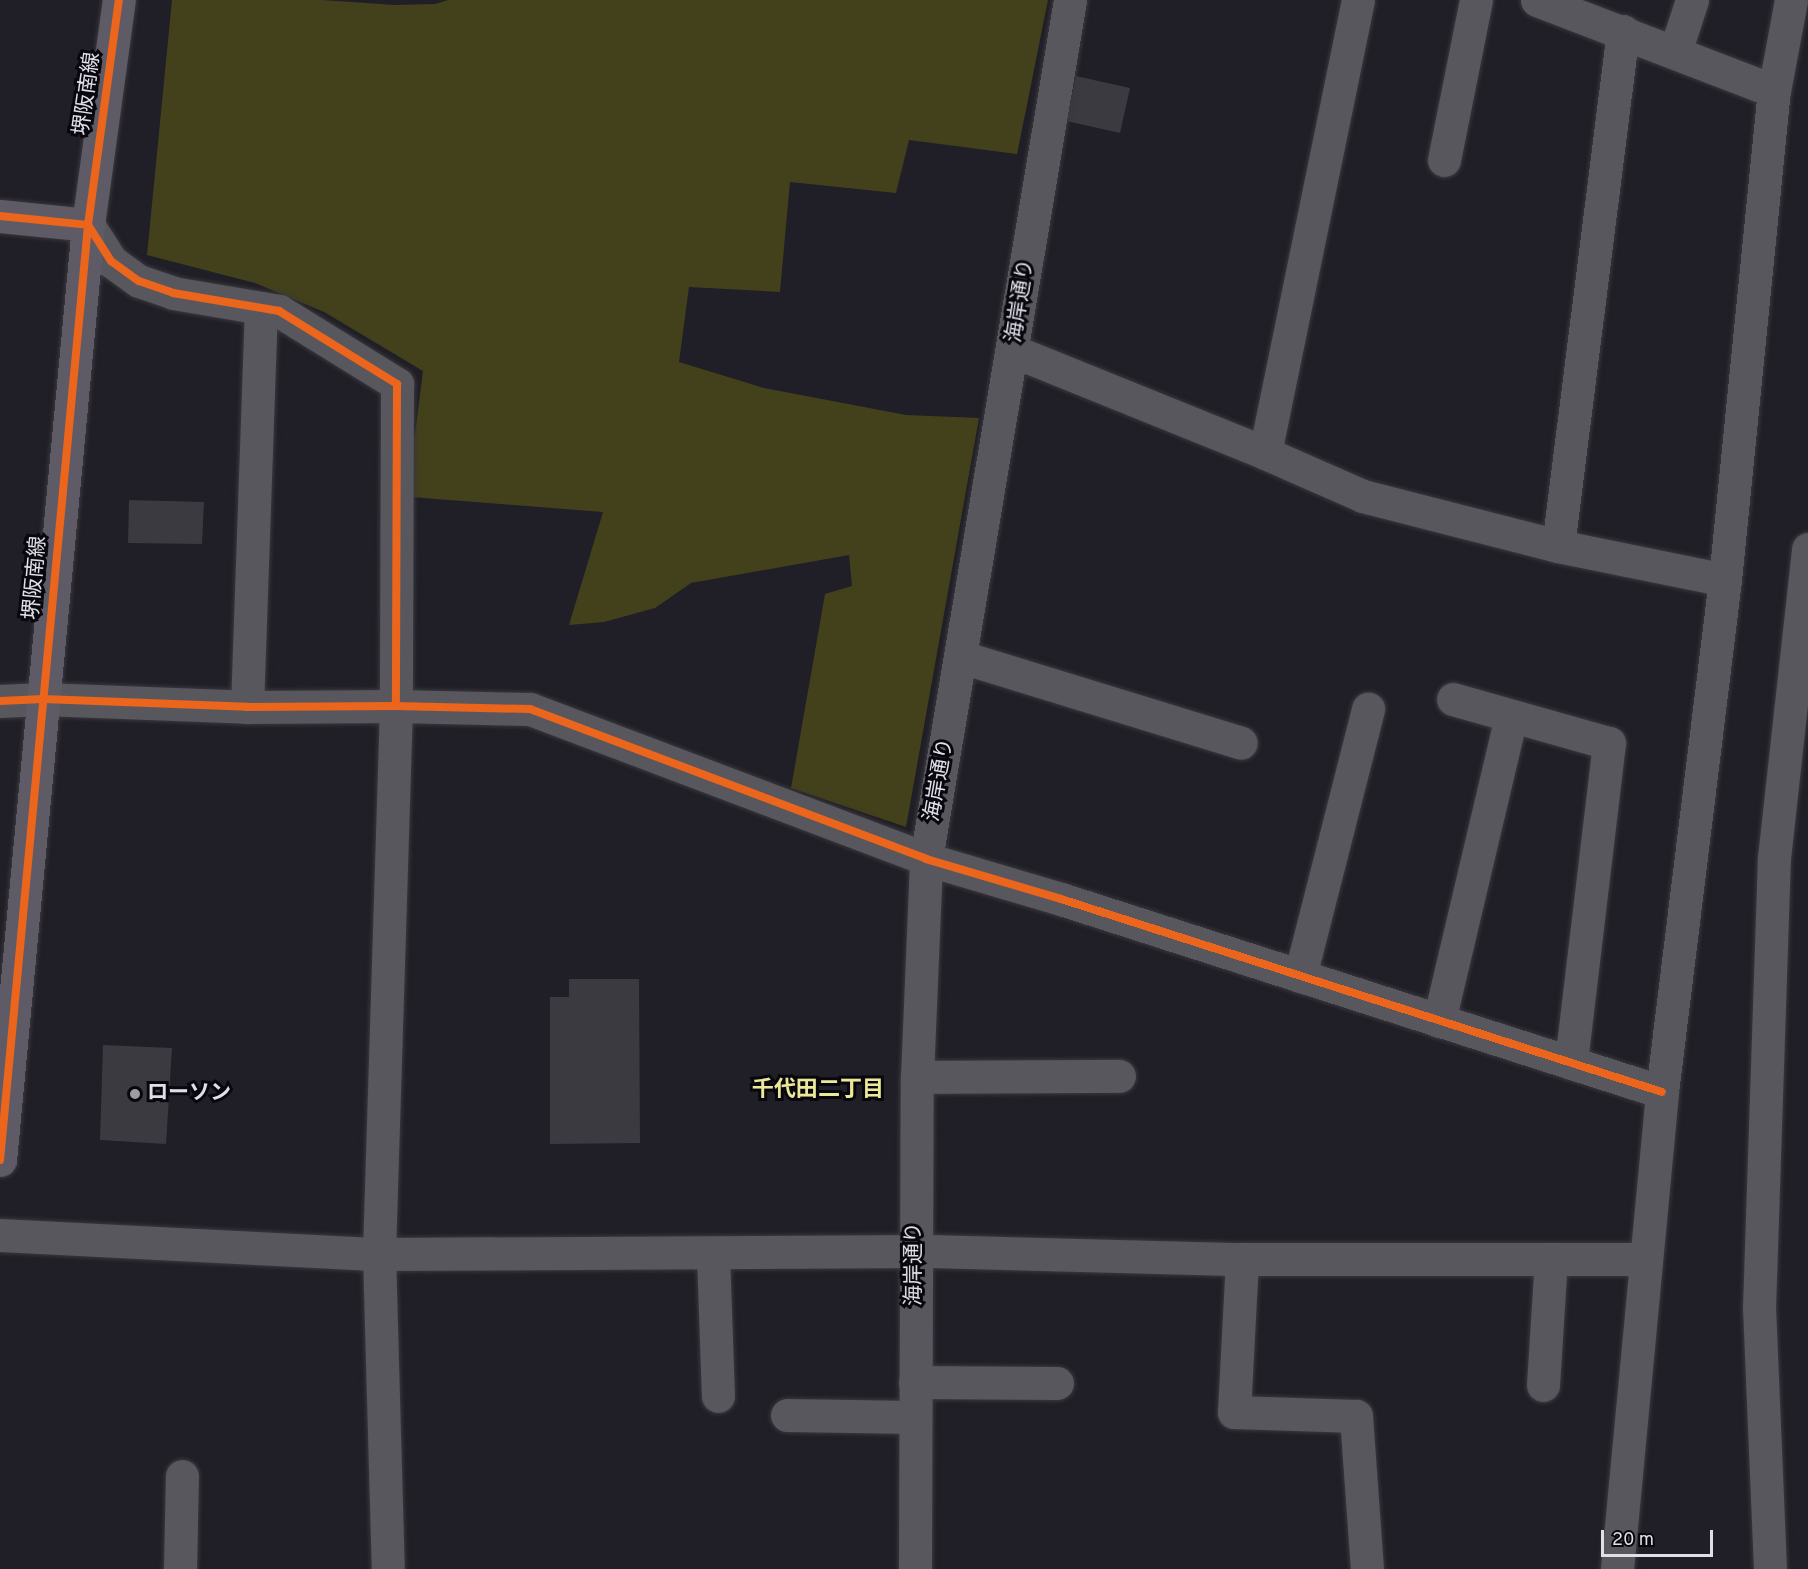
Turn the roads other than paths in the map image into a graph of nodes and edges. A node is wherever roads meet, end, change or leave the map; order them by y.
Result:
1 (119, 0) edge
2 (1070, 0) edge
3 (1358, 0) edge
4 (1476, 0) edge
5 (1539, 0) edge
6 (1692, 0) edge
7 (1791, 0) edge
8 (1623, 31) junction
9 (1675, 52) junction
10 (1774, 91) junction
11 (1444, 160) dead end
12 (0, 216) edge
13 (88, 225) junction
14 (261, 308) junction
15 (1013, 351) junction
16 (1265, 453) junction
17 (1558, 546) junction
18 (1808, 549) edge
19 (1725, 580) junction
20 (975, 661) dead end
21 (43, 699) junction
22 (1453, 699) dead end
23 (0, 701) edge
24 (396, 705) junction
25 (247, 707) junction
26 (1368, 709) dead end
27 (1511, 716) junction
28 (1241, 743) dead end
29 (926, 858) junction
30 (1300, 976) junction
31 (1439, 1021) junction
32 (1571, 1063) junction
33 (1119, 1076) dead end
34 (917, 1077) junction
35 (1662, 1092) junction
36 (0, 1160) edge
37 (0, 1235) edge
38 (915, 1251) junction
39 (380, 1254) junction
40 (713, 1254) junction
41 (1242, 1259) junction
42 (1551, 1259) junction
43 (1645, 1259) junction
44 (915, 1382) junction
45 (1057, 1383) dead end
46 (1543, 1385) dead end
47 (718, 1396) dead end
48 (787, 1415) dead end
49 (914, 1417) junction
50 (182, 1476) dead end
51 (180, 1569) edge
52 (388, 1569) edge
53 (915, 1569) edge
54 (1367, 1569) edge
55 (1617, 1569) edge
56 (1770, 1569) edge

1 - 13 main road, 堺阪南線
2 - 15 street, 海岸通り
3 - 16 street
4 - 11 street
5 - 8 street
6 - 9 street
7 - 10 street
8 - 9 street
8 - 17 street
9 - 10 street
10 - 19 street
12 - 13 main road
13 - 14 street
13 - 21 main road, 堺阪南線
14 - 24 street
14 - 25 street
15 - 16 street
15 - 29 street, 海岸通り
16 - 17 street
17 - 19 street
18 - 56 street
19 - 35 street
20 - 28 street
21 - 23 street
21 - 25 street
21 - 36 main road, 堺阪南線
22 - 27 street
24 - 25 street
24 - 29 street
24 - 39 street
26 - 30 street
27 - 31 street
27 - 32 street
29 - 30 street
29 - 34 street, 海岸通り
30 - 31 street
31 - 32 street
32 - 35 street
33 - 34 street
34 - 38 street, 海岸通り
35 - 43 street
37 - 39 street
38 - 40 street
38 - 41 street
38 - 44 street, 海岸通り
39 - 40 street
39 - 52 street
40 - 47 street
41 - 42 street
41 - 54 street
42 - 43 street
42 - 46 street
43 - 55 street
44 - 45 street
44 - 49 street, 海岸通り
48 - 49 street
49 - 53 street, 海岸通り
50 - 51 street

